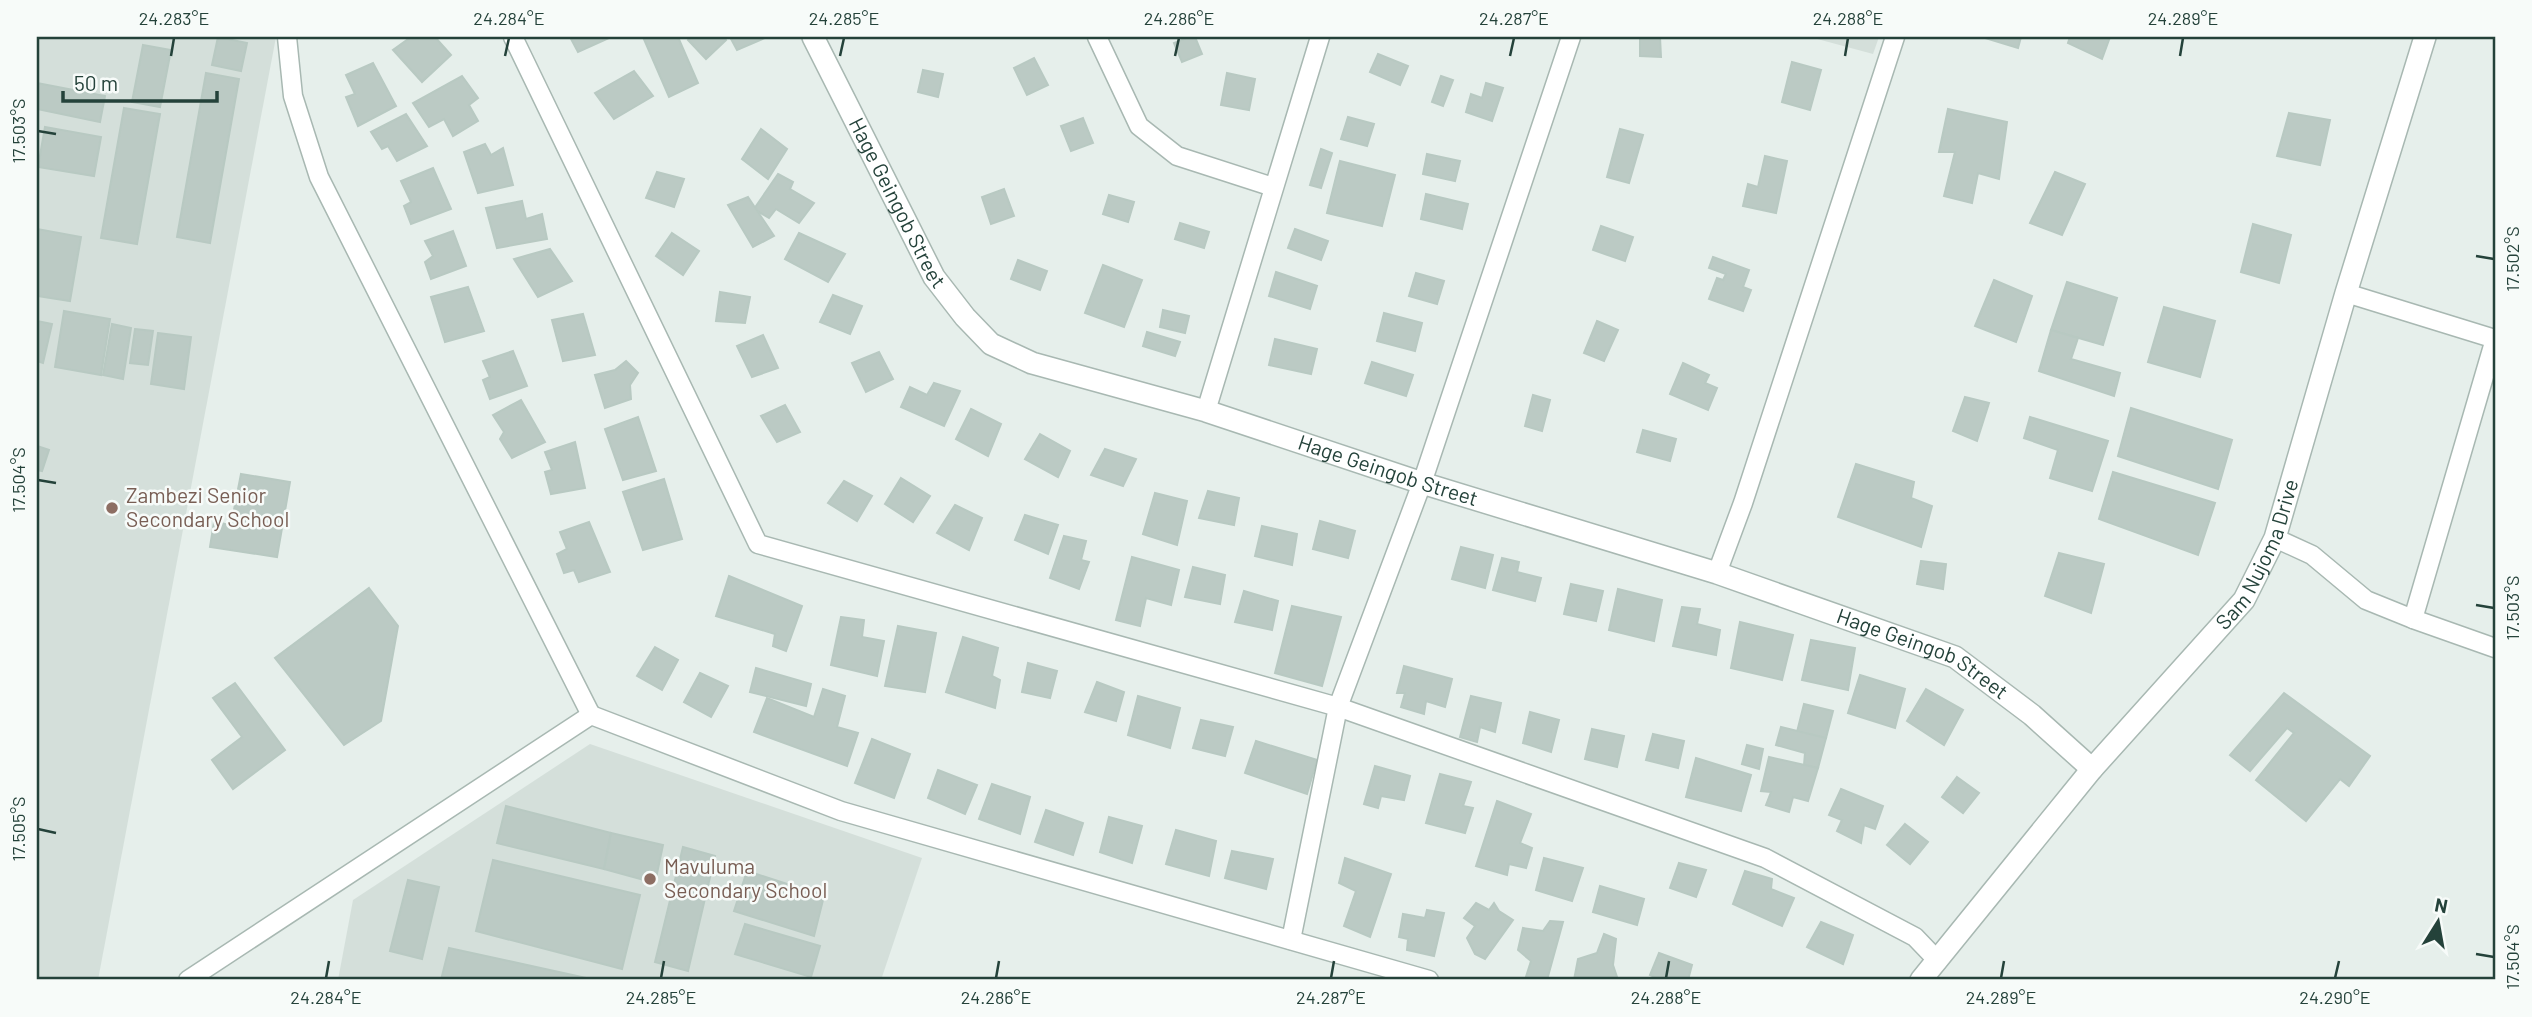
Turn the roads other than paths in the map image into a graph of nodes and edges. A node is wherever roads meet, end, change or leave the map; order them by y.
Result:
1 (288, 37) edge
2 (513, 37) edge
3 (813, 37) edge
4 (1097, 37) edge
5 (1320, 37) edge
6 (1571, 37) edge
7 (1895, 37) edge
8 (2425, 37) edge
9 (1273, 187) junction
10 (2346, 293) junction
11 (2495, 339) edge
12 (1206, 411) junction
13 (1422, 483) junction
14 (2275, 538) junction
15 (1717, 573) junction
16 (2413, 619) junction
17 (2495, 648) edge
18 (1338, 706) junction
19 (591, 715) junction
20 (2092, 769) junction
21 (1291, 940) junction
22 (1938, 961) junction
23 (188, 980) edge
24 (1429, 980) edge
25 (1921, 980) edge

1 - 19 street
2 - 18 street
3 - 12 street, Hage Geingob Street
4 - 9 street
5 - 9 street
6 - 13 street
7 - 15 street
8 - 10 street, Sam Nujoma Drive
9 - 12 street
10 - 11 street
10 - 14 street, Sam Nujoma Drive
11 - 16 street
12 - 13 street, Hage Geingob Street
13 - 15 street, Hage Geingob Street
13 - 18 street
14 - 16 street
14 - 20 street, Sam Nujoma Drive
15 - 20 street, Hage Geingob Street
16 - 17 street
18 - 21 street
18 - 22 street
19 - 21 street
19 - 23 street
20 - 22 street, Sam Nujoma Drive
21 - 24 street
22 - 25 street, Sam Nujoma Drive

